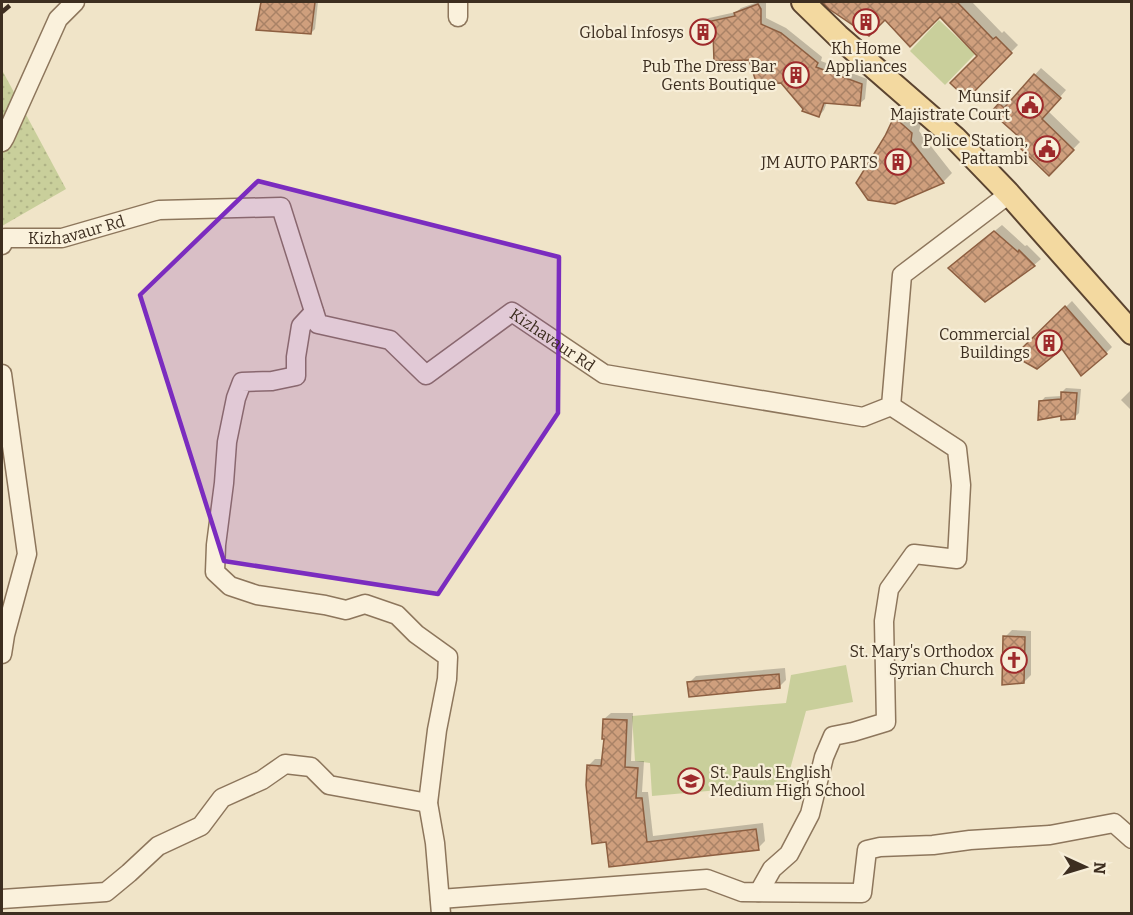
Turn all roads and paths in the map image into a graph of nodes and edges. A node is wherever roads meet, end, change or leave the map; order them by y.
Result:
1 (75, 2) edge
2 (803, 2) edge
3 (2, 142) edge
4 (1009, 194) junction
5 (2, 245) edge
6 (314, 312) junction
7 (1131, 333) edge
8 (2, 374) edge
9 (891, 406) junction
10 (2, 654) edge
11 (429, 803) junction
12 (1131, 839) edge
13 (759, 892) junction
14 (2, 899) edge
15 (440, 906) edge

1 - 3 street
2 - 4 main road
4 - 7 main road
4 - 9 street
5 - 6 street, Kizhavaur Rd
6 - 9 street, Kizhavaur Rd
6 - 11 street
8 - 10 street
9 - 13 street
11 - 14 street
11 - 15 street
12 - 13 street
13 - 15 street

